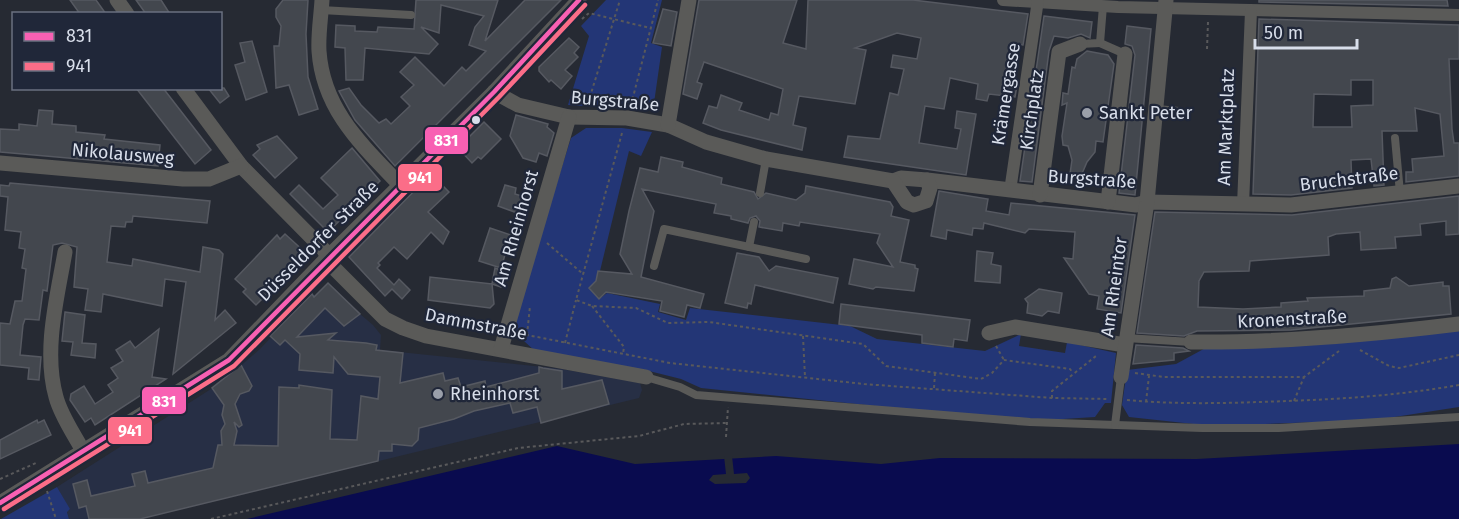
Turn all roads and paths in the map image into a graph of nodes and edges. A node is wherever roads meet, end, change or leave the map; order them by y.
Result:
1 (620, 0) edge
2 (657, 0) edge
3 (689, 0) edge
4 (1003, 0) edge
5 (1038, 2) edge
6 (1166, 4) edge
7 (321, 5) edge
8 (575, 6) edge
9 (1103, 6) junction
10 (1208, 10) junction
11 (1251, 11) junction
12 (411, 15) dead end
13 (1459, 15) edge
14 (612, 20) junction
15 (650, 28) junction
16 (1080, 44) joint
17 (1100, 44) junction
18 (1207, 49) dead end
19 (1125, 54) joint
20 (184, 90) edge
21 (494, 92) junction
22 (1157, 109) junction
23 (1179, 111) dead end
24 (585, 116) junction
25 (568, 117) junction
26 (627, 118) junction
27 (668, 125) junction
28 (1395, 138) dead end
29 (766, 159) junction
30 (0, 163) edge
31 (240, 166) junction
32 (927, 180) junction
33 (893, 181) junction
34 (401, 186) junction
35 (1459, 186) edge
36 (1010, 191) junction
37 (760, 193) dead end
38 (1400, 193) junction
39 (1040, 195) junction
40 (1108, 202) junction
41 (1147, 202) junction
42 (1243, 205) junction
43 (754, 222) dead end
44 (546, 242) dead end
45 (749, 247) junction
46 (64, 252) dead end
47 (328, 257) junction
48 (806, 259) dead end
49 (654, 266) dead end
50 (583, 274) junction
51 (576, 300) junction
52 (592, 306) junction
53 (1459, 324) edge
54 (989, 333) dead end
55 (804, 336) junction
56 (1104, 341) junction
57 (1126, 341) junction
58 (1191, 342) joint
59 (565, 343) junction
60 (1348, 348) dead end
61 (501, 349) junction
62 (1355, 349) dead end
63 (623, 354) junction
64 (1459, 355) edge
65 (935, 373) junction
66 (1073, 373) junction
67 (1138, 374) dead end
68 (1149, 376) junction
69 (646, 377) joint
70 (805, 377) junction
71 (1121, 377) joint
72 (1305, 377) junction
73 (1459, 385) edge
74 (934, 389) junction
75 (728, 398) junction
76 (1052, 398) junction
77 (1112, 399) dead end
78 (1122, 399) dead end
79 (1294, 401) junction
80 (1146, 402) junction
81 (1459, 417) edge
82 (727, 423) junction
83 (1115, 425) junction
84 (726, 437) dead end
85 (83, 451) junction
86 (48, 493) dead end
87 (0, 503) edge
88 (56, 519) edge
89 (211, 519) edge

1 - 14 path
2 - 15 path
3 - 27 street
4 - 5 street
5 - 9 street
5 - 36 street, Krämergasse
6 - 9 street
6 - 10 street
6 - 22 street
7 - 12 lane
7 - 34 street
8 - 14 path
8 - 21 street, Düsseldorfer Straße
9 - 17 lane
10 - 11 street
10 - 18 path
11 - 13 street
11 - 42 street, Am Marktplatz
14 - 15 path
14 - 24 path
15 - 26 path
16 - 17 lane
16 - 39 street, Kirchplatz
17 - 19 lane
19 - 40 street
20 - 31 street, Dammstraße
21 - 25 street, Burgstraße
21 - 34 street, Düsseldorfer Straße
22 - 23 lane
22 - 41 street
24 - 25 street, Burgstraße
24 - 26 street, Burgstraße
25 - 61 street, Am Rheinhorst
26 - 27 street, Burgstraße
26 - 50 path
27 - 29 street, Burgstraße
28 - 38 lane
29 - 33 street, Burgstraße
29 - 37 lane
30 - 31 street, Nikolausweg
31 - 47 street, Dammstraße
32 - 33 street, Burgstraße
32 - 33 street
32 - 36 street, Burgstraße
34 - 47 street, Düsseldorfer Straße
35 - 38 street, Bruchstraße
36 - 39 street, Burgstraße
38 - 42 street, Bruchstraße
39 - 40 street, Burgstraße
40 - 41 street, Burgstraße
41 - 42 street, Am Marktplatz
41 - 57 street, Am Rheintor
43 - 45 lane
44 - 50 path
45 - 48 lane
45 - 49 lane
46 - 85 street
47 - 61 street, Dammstraße
47 - 85 street, Düsseldorfer Straße
50 - 51 path
51 - 52 path
51 - 59 path
52 - 55 path
52 - 63 path
53 - 58 street, Kronenstraße
54 - 56 street
55 - 65 path
55 - 70 path
56 - 57 street
56 - 66 path
57 - 58 lane, Kronenstraße
57 - 71 street, Am Rheintor
59 - 61 path
59 - 63 path
60 - 72 path
61 - 69 street, Dammstraße
62 - 64 path
63 - 70 path
65 - 66 path
65 - 74 path
66 - 76 path
67 - 68 path
68 - 72 path
68 - 80 path
69 - 75 lane
70 - 74 path
71 - 83 lane
72 - 79 path
73 - 79 path
74 - 76 path
75 - 82 path
75 - 83 lane
76 - 77 path
78 - 80 path
79 - 80 path
81 - 83 lane
82 - 84 path
82 - 89 path
85 - 87 street, Düsseldorfer Straße
86 - 88 path

